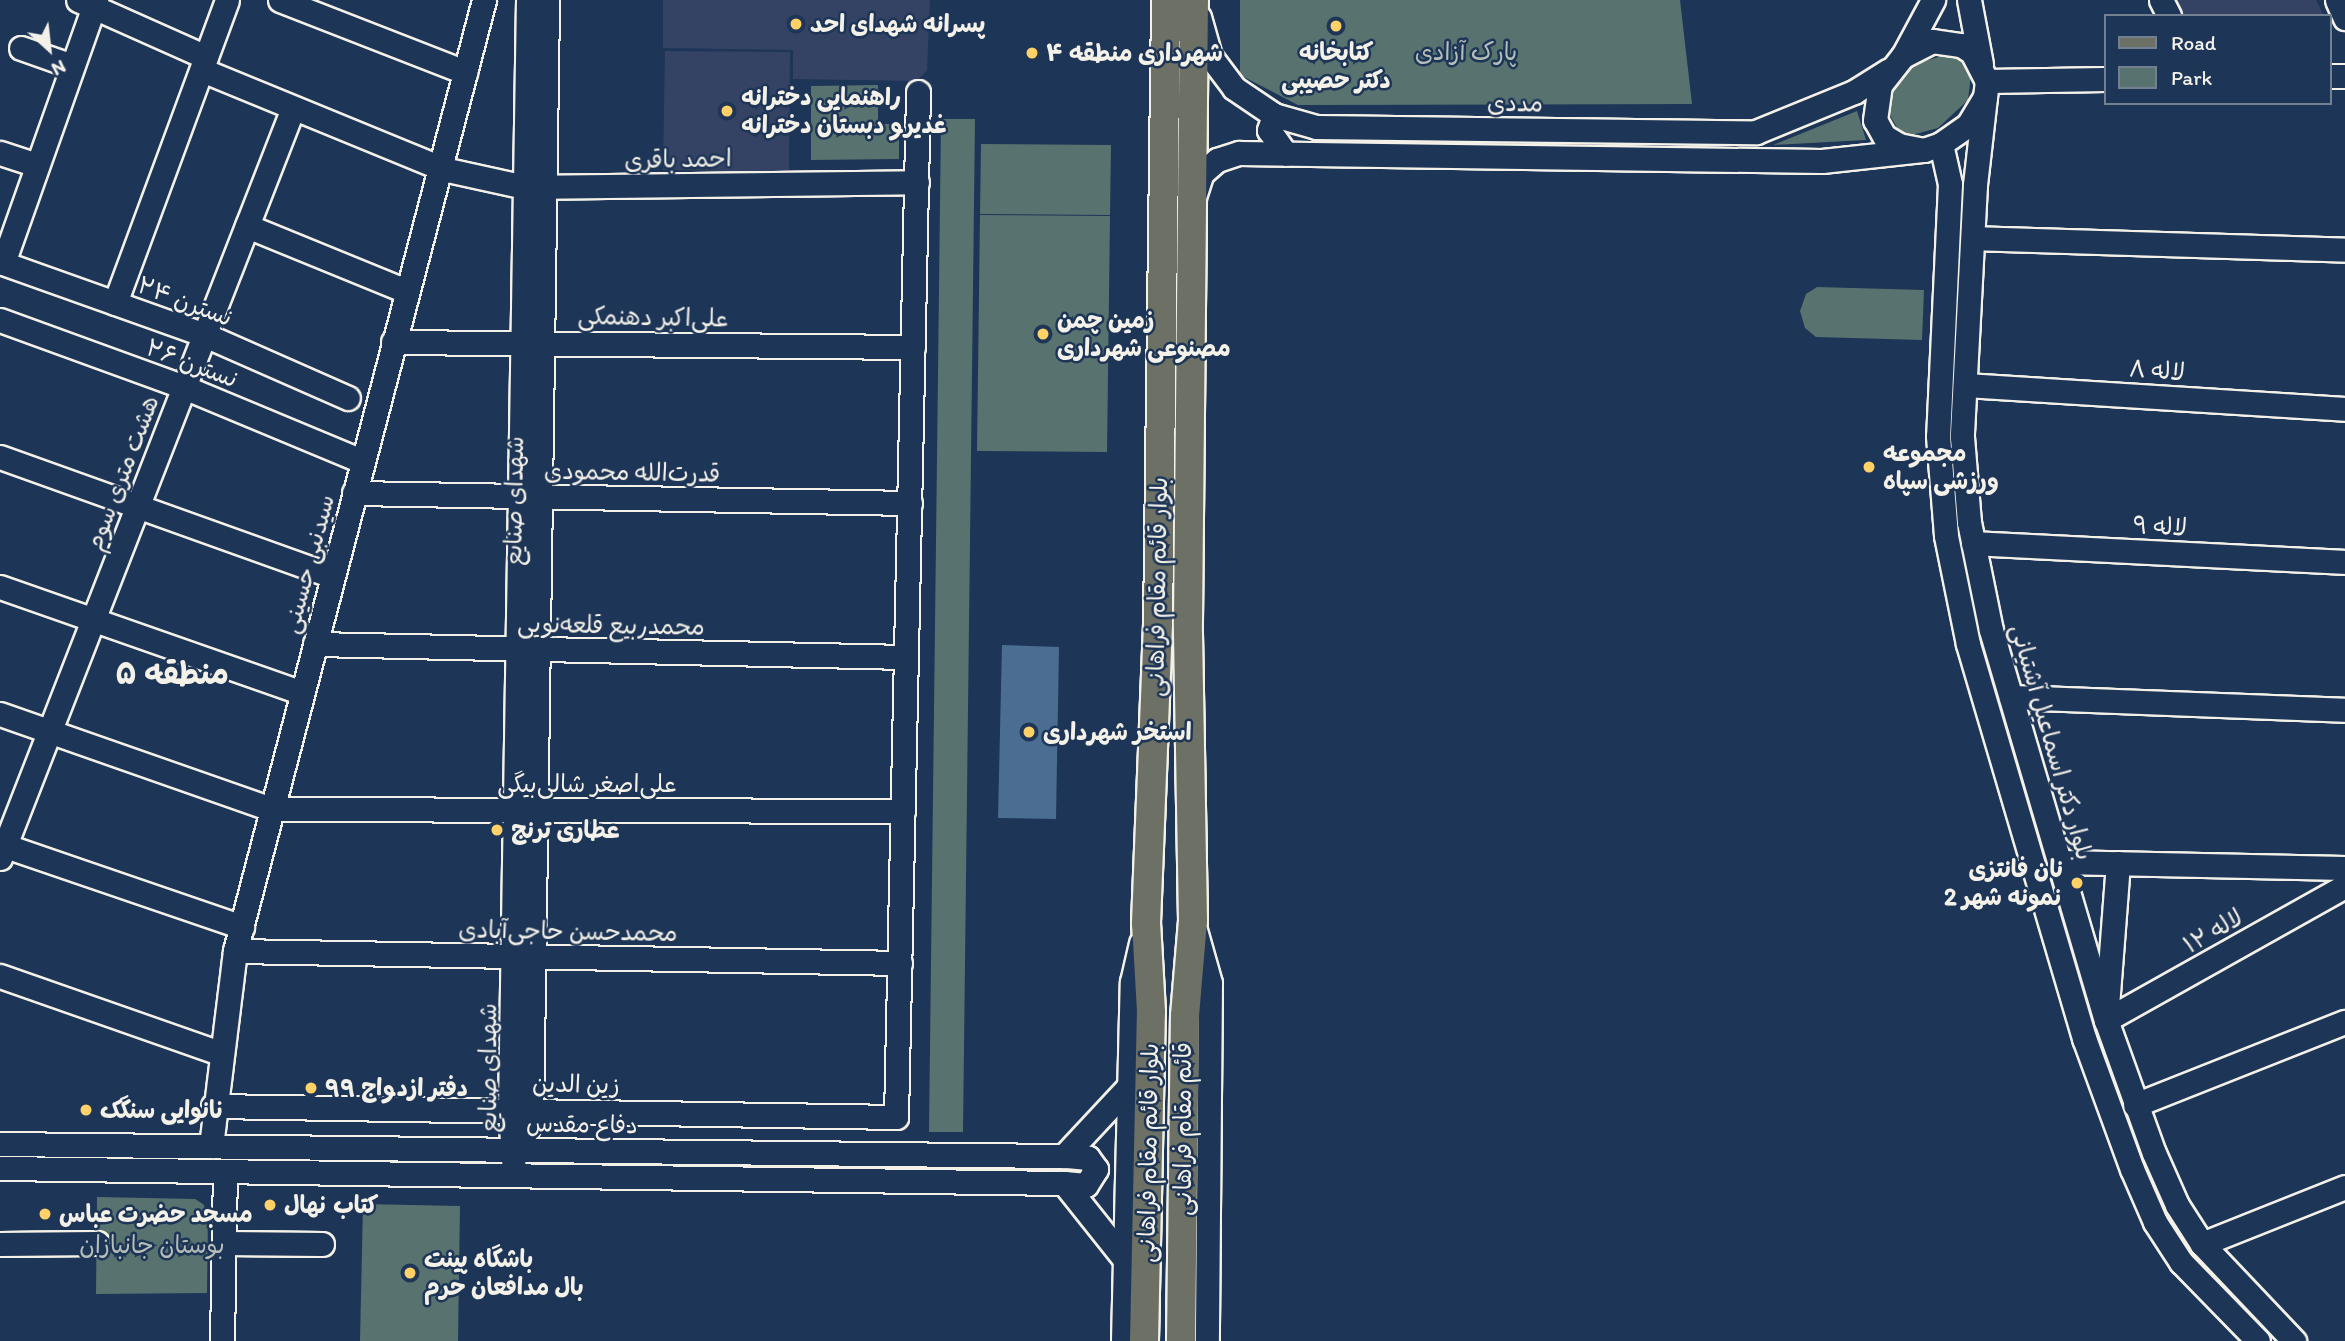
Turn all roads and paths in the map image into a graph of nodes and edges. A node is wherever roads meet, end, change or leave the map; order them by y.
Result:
1 (228, 0) edge
2 (280, 0) edge
3 (484, 0) edge
4 (528, 0) edge
5 (547, 0) edge
6 (1166, 0) edge
7 (1194, 0) edge
8 (1933, 0) edge
9 (1969, 0) edge
10 (2337, 0) edge
11 (89, 2) edge
12 (2345, 18) edge
13 (21, 48) dead end
14 (204, 63) junction
15 (1896, 63) junction
16 (72, 66) junction
17 (466, 72) junction
18 (2104, 79) edge
19 (1984, 81) junction
20 (918, 92) dead end
21 (293, 108) junction
22 (1274, 115) junction
23 (1933, 147) junction
24 (0, 153) edge
25 (1286, 154) junction
26 (37, 165) junction
27 (443, 169) junction
28 (916, 182) junction
29 (535, 187) junction
30 (1192, 204) junction
31 (247, 226) junction
32 (1973, 238) junction
33 (2345, 250) edge
34 (1, 263) edge
35 (406, 290) junction
36 (115, 303) junction
37 (0, 320) edge
38 (205, 335) junction
39 (533, 341) junction
40 (393, 342) junction
41 (913, 347) junction
42 (1965, 385) junction
43 (184, 387) junction
44 (348, 398) dead end
45 (2345, 409) edge
46 (0, 457) edge
47 (362, 461) junction
48 (354, 494) junction
49 (530, 496) junction
50 (909, 503) junction
51 (137, 507) junction
52 (1973, 543) junction
53 (2345, 562) edge
54 (332, 576) junction
55 (0, 587) edge
56 (94, 617) junction
57 (315, 644) junction
58 (528, 649) junction
59 (906, 657) junction
60 (302, 693) junction
61 (2011, 697) junction
62 (2345, 710) edge
63 (0, 714) edge
64 (50, 730) junction
65 (271, 809) junction
66 (526, 810) junction
67 (903, 811) junction
68 (2, 849) edge
69 (2059, 862) junction
70 (2118, 863) junction
71 (2345, 868) edge
72 (2345, 886) edge
73 (1193, 920) junction
74 (1146, 923) junction
75 (242, 927) junction
76 (235, 951) junction
77 (524, 956) junction
78 (900, 963) junction
79 (0, 976) edge
80 (2106, 1020) junction
81 (2345, 1022) edge
82 (220, 1053) junction
83 (1132, 1083) junction
84 (2136, 1105) junction
85 (213, 1106) junction
86 (521, 1110) junction
87 (0, 1144) edge
88 (211, 1146) junction
89 (516, 1150) junction
90 (1064, 1156) junction
91 (0, 1168) edge
92 (225, 1172) junction
93 (513, 1174) junction
94 (1064, 1183) junction
95 (2345, 1187) edge
96 (97, 1243) dead end
97 (224, 1243) junction
98 (0, 1244) edge
99 (322, 1244) dead end
100 (2202, 1244) junction
101 (1126, 1261) junction
102 (222, 1341) edge
103 (1123, 1341) edge
104 (1144, 1341) edge
105 (1181, 1341) edge
106 (1208, 1341) edge
107 (2258, 1341) edge
108 (2294, 1341) edge

1 - 14 street
2 - 17 street
3 - 17 street, سیدنبی حسینی
4 - 29 street, شهدای صنایع
5 - 29 street, شهدای صنایع
6 - 74 main road, بلوار قائم مقام فراهانی
7 - 22 street, مددی
7 - 30 main road, بلوار قائم مقام فراهانی
8 - 15 street
9 - 19 street, بلوار دکتر اسماعیل آشتیانی
10 - 12 street
11 - 14 street, احمد باقری
11 - 16 street
13 - 16 street
14 - 21 street, احمد باقری
14 - 36 street
15 - 19 street
15 - 22 street, مددی
15 - 23 street
16 - 26 street
17 - 27 street, سیدنبی حسینی
18 - 19 street
19 - 23 street
19 - 32 street, بلوار دکتر اسماعیل آشتیانی
20 - 28 street
21 - 27 street, احمد باقری
21 - 31 street, هشت متری سوم
22 - 25 street
23 - 25 street
23 - 107 street
24 - 26 street
25 - 30 street
26 - 34 street
27 - 29 street, احمد باقری
27 - 35 street, سیدنبی حسینی
28 - 29 street, احمد باقری
28 - 41 street
29 - 39 street, شهدای صنایع
30 - 73 main road, بلوار قائم مقام فراهانی
31 - 35 street
31 - 38 street, هشت متری سوم
32 - 33 street
32 - 42 street, بلوار دکتر اسماعیل آشتیانی
34 - 36 street, نسترن ۲۴
35 - 40 street, سیدنبی حسینی
36 - 38 street, نسترن ۲۴
37 - 43 street, نسترن ۲۶
38 - 43 street, هشت متری سوم
38 - 44 street, نسترن ۲۴
39 - 40 street, علی‌اکبر دهنمکی
39 - 41 street, علی‌اکبر دهنمکی
39 - 49 street, شهدای صنایع
40 - 47 street, سیدنبی حسینی
41 - 50 street
42 - 45 street, لاله ۸
42 - 52 street, بلوار دکتر اسماعیل آشتیانی
43 - 47 street, نسترن ۲۶
43 - 51 street, هشت متری سوم
46 - 51 street
47 - 48 street, سیدنبی حسینی
48 - 49 street, قدرت‌الله محمودی
48 - 54 street, سیدنبی حسینی
49 - 50 street, قدرت‌الله محمودی
49 - 58 street, شهدای صنایع
50 - 59 street
51 - 54 street
51 - 56 street, هشت متری سوم
52 - 53 street, لاله ۹
52 - 61 street, بلوار دکتر اسماعیل آشتیانی
54 - 57 street, سیدنبی حسینی
55 - 56 street
56 - 60 street
56 - 64 street, هشت متری سوم
57 - 58 street, محمدربیع قلعه‌نویی
57 - 60 street, سیدنبی حسینی
58 - 59 street, محمدربیع قلعه‌نویی
58 - 66 street, شهدای صنایع
59 - 67 street
60 - 65 street, سیدنبی حسینی
61 - 62 street
61 - 69 street, بلوار دکتر اسماعیل آشتیانی
63 - 64 street, علی‌اصغر شالی‌بیگی
64 - 65 street, علی‌اصغر شالی‌بیگی
64 - 68 street, هشت متری سوم
65 - 66 street, علی‌اصغر شالی‌بیگی
65 - 75 street, سیدنبی حسینی
66 - 67 street, علی‌اصغر شالی‌بیگی
66 - 77 street, شهدای صنایع
67 - 78 street
68 - 75 street
69 - 70 street
69 - 80 street, بلوار دکتر اسماعیل آشتیانی
70 - 71 street
70 - 80 street
72 - 80 street, لاله ۱۲
73 - 105 main road, بلوار قائم مقام فراهانی
73 - 106 street, قائم مقام فراهانی
74 - 83 street, قائم مقام فراهانی
74 - 104 main road, بلوار قائم مقام فراهانی
75 - 76 street, سیدنبی حسینی
76 - 77 street, محمدحسن حاجی‌آبادی
76 - 82 street, سیدنبی حسینی
77 - 78 street, محمدحسن حاجی‌آبادی
77 - 86 street, شهدای صنایع
78 - 86 street, زین الدین
79 - 82 street
80 - 84 street, بلوار دکتر اسماعیل آشتیانی
81 - 84 street
82 - 85 street, سیدنبی حسینی
83 - 90 street
83 - 101 street, قائم مقام فراهانی
84 - 100 street, بلوار دکتر اسماعیل آشتیانی
85 - 86 street, زین الدین
85 - 88 street, سیدنبی حسینی
86 - 89 street, شهدای صنایع
87 - 88 street, دفاع مقدس
88 - 89 street, دفاع مقدس
89 - 90 street, دفاع مقدس
89 - 93 street, شهدای صنایع
90 - 94 street, دفاع مقدس
91 - 92 street, دفاع مقدس
92 - 93 street, دفاع مقدس
92 - 97 street
93 - 94 street, دفاع مقدس
94 - 101 street
95 - 100 street
96 - 98 street
97 - 99 street
97 - 102 street
100 - 108 street, بلوار دکتر اسماعیل آشتیانی
101 - 103 street, قائم مقام فراهانی

